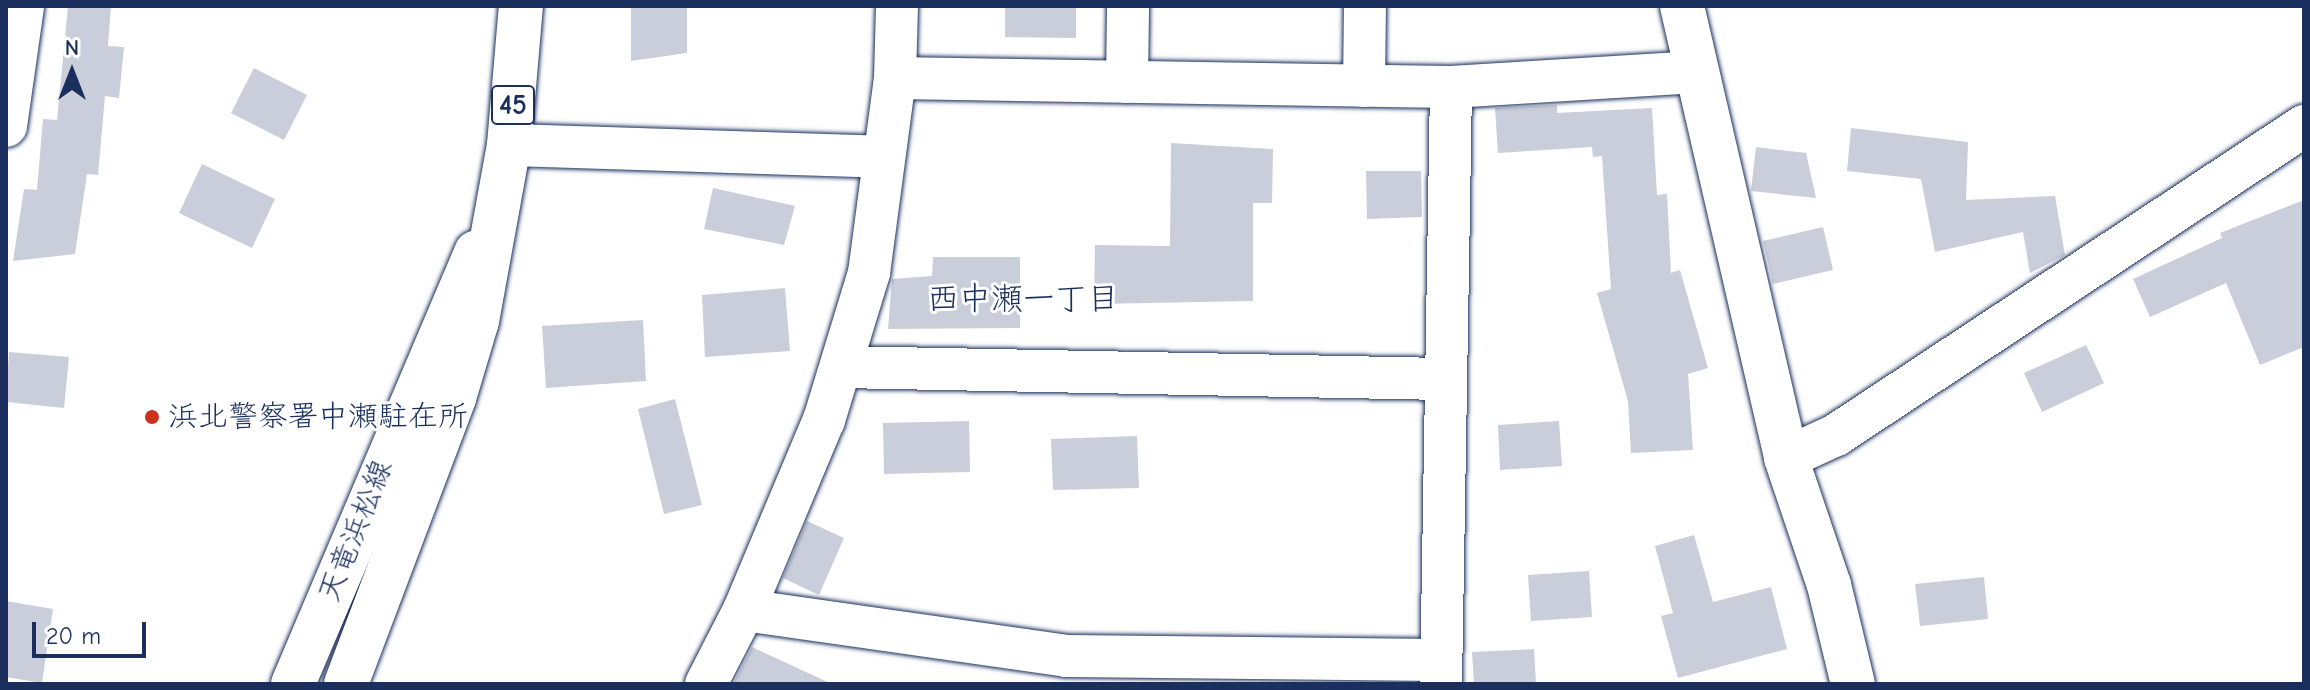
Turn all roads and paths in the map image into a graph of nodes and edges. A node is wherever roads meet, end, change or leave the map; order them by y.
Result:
1 (23, 6) edge
2 (521, 6) edge
3 (897, 6) edge
4 (1128, 6) edge
5 (1365, 6) edge
6 (1682, 6) edge
7 (1697, 72) junction
8 (895, 78) junction
9 (1127, 82) junction
10 (1364, 86) junction
11 (1451, 87) junction
12 (6, 126) edge
13 (2304, 126) edge
14 (509, 145) junction
15 (884, 157) junction
16 (500, 203) junction
17 (841, 367) junction
18 (1445, 379) junction
19 (1786, 458) junction
20 (744, 610) junction
21 (1441, 672) edge
22 (293, 684) edge
23 (346, 684) edge
24 (706, 684) edge
25 (1853, 684) edge

1 - 12 street
2 - 14 main road, 天竜浜松線 / 45
3 - 8 street
4 - 9 street
5 - 10 street
6 - 7 main road
7 - 11 street
7 - 19 main road
8 - 9 street
8 - 15 street
9 - 10 street
10 - 11 street
11 - 18 street
13 - 19 street
14 - 15 street
14 - 16 main road, 天竜浜松線 / 45
15 - 17 street
16 - 22 main road, 天竜浜松線 / 45
16 - 23 main road, 天竜浜松線 / 45
17 - 18 street
17 - 20 street
18 - 21 street
19 - 25 main road
20 - 21 street
20 - 24 street

